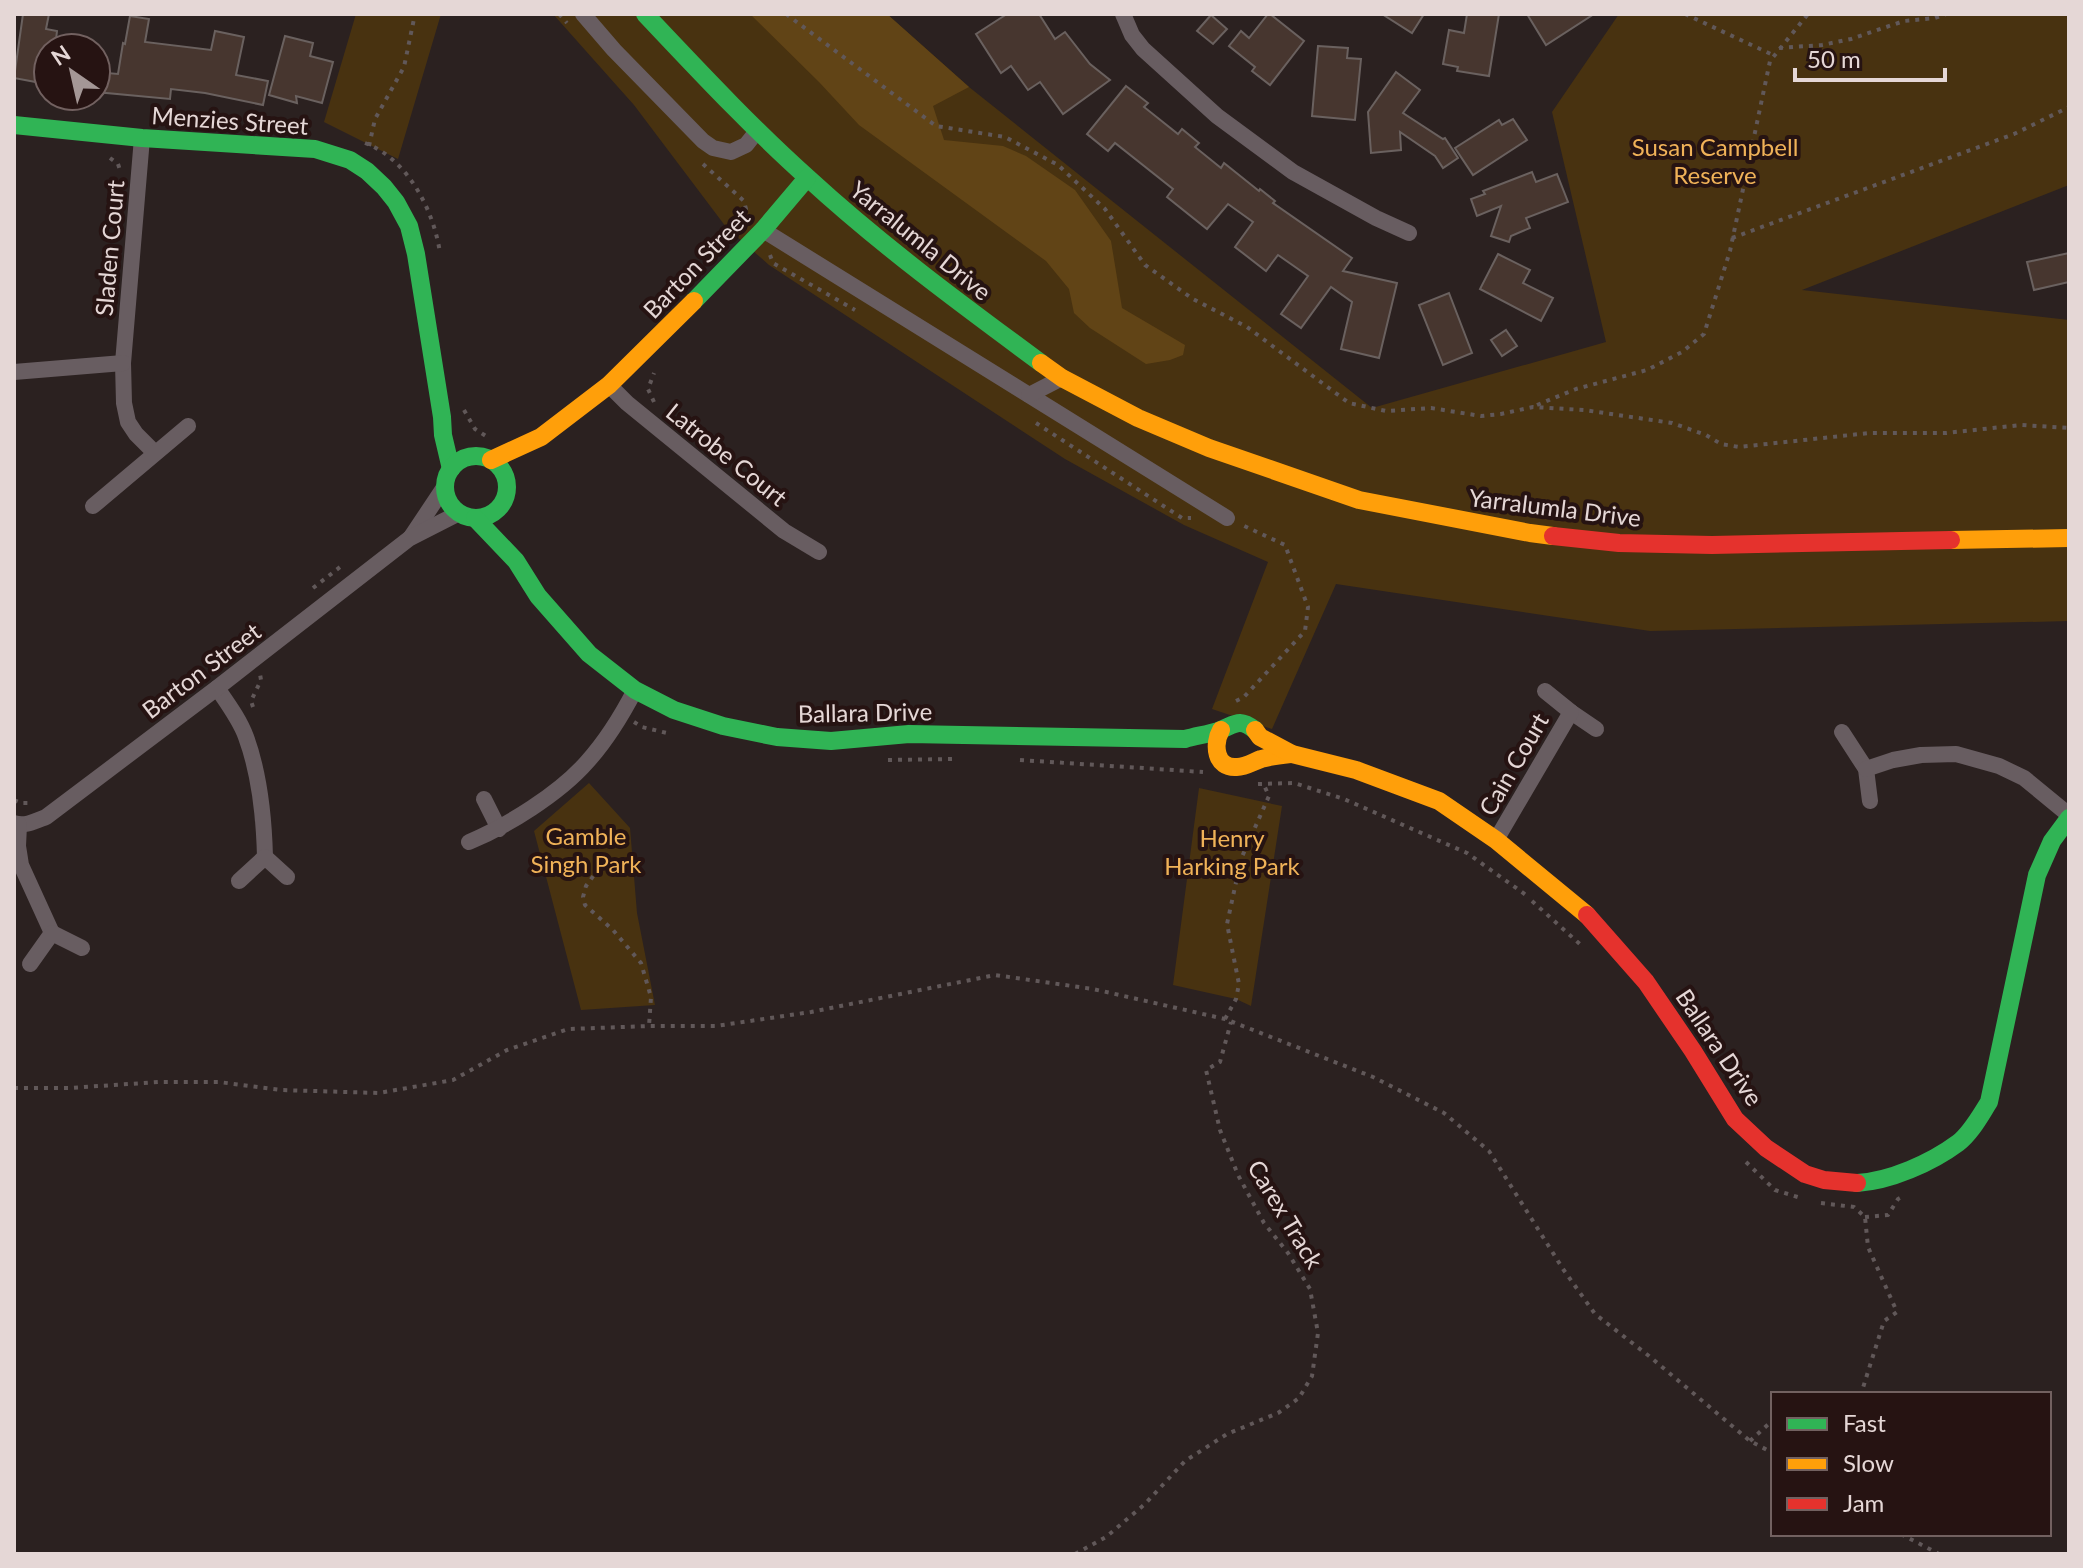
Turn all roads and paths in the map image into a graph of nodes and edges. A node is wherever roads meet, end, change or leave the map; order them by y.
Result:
1 (415, 14) edge
2 (583, 14) edge
3 (645, 14) edge
4 (786, 14) edge
5 (1123, 14) edge
6 (1685, 14) edge
7 (1808, 14) edge
8 (1946, 14) edge
9 (1779, 48) junction
10 (1773, 55) junction
11 (2069, 107) edge
12 (14, 125) edge
13 (758, 130) junction
14 (101, 133) junction
15 (142, 138) junction
16 (361, 142) dead end
17 (370, 144) junction
18 (367, 171) junction
19 (122, 175) dead end
20 (807, 178) junction
21 (763, 230) junction
22 (1409, 233) dead end
23 (1732, 238) junction
24 (440, 253) dead end
25 (641, 353) junction
26 (123, 363) junction
27 (14, 372) edge
28 (1062, 378) junction
29 (609, 385) junction
30 (1029, 395) junction
31 (1533, 407) junction
32 (660, 409) dead end
33 (442, 417) junction
34 (188, 426) dead end
35 (2069, 428) edge
36 (541, 437) junction
37 (492, 438) dead end
38 (155, 453) junction
39 (484, 458) junction
40 (448, 477) junction
41 (506, 485) junction
42 (93, 506) dead end
43 (467, 516) junction
44 (505, 518) junction
45 (1227, 518) joint
46 (410, 538) junction
47 (2069, 538) edge
48 (819, 552) dead end
49 (354, 557) dead end
50 (516, 561) junction
51 (308, 592) dead end
52 (250, 663) junction
53 (217, 688) junction
54 (635, 690) junction
55 (1545, 691) dead end
56 (1231, 704) dead end
57 (1571, 712) junction
58 (255, 713) dead end
59 (622, 715) junction
60 (1596, 729) dead end
61 (1221, 730) junction
62 (1842, 732) dead end
63 (672, 734) dead end
64 (1260, 737) junction
65 (1185, 739) junction
66 (1292, 754) junction
67 (960, 758) dead end
68 (1007, 759) dead end
69 (884, 760) dead end
70 (1214, 764) junction
71 (1866, 769) junction
72 (1251, 770) junction
73 (1264, 784) junction
74 (484, 799) dead end
75 (1870, 801) dead end
76 (2069, 816) edge
77 (16, 824) edge
78 (499, 829) junction
79 (1496, 840) junction
80 (469, 842) dead end
81 (265, 857) junction
82 (605, 860) dead end
83 (287, 877) dead end
84 (239, 881) dead end
85 (52, 933) junction
86 (82, 948) dead end
87 (1584, 948) dead end
88 (30, 964) dead end
89 (1225, 1019) junction
90 (1231, 1022) junction
91 (649, 1026) junction
92 (14, 1088) edge
93 (1738, 1154) dead end
94 (1862, 1392) edge
95 (1771, 1422) edge
96 (1750, 1441) junction
97 (1771, 1452) edge
98 (1905, 1536) edge
99 (1075, 1554) edge
100 (1939, 1554) edge

1 - 17 path
2 - 13 street
3 - 13 street, Yarralumla Drive
4 - 31 path
5 - 22 street
6 - 10 path
7 - 9 path
8 - 9 path
9 - 10 path
10 - 23 path
11 - 23 path
12 - 14 street, Menzies Street
13 - 20 street, Yarralumla Drive
14 - 15 street, Menzies Street
14 - 19 path
15 - 18 street, Menzies Street
15 - 26 street, Sladen Court
16 - 17 path
17 - 18 path
17 - 24 path
18 - 33 street, Menzies Street
20 - 21 street, Barton Street
20 - 28 street, Yarralumla Drive
21 - 25 street, Barton Street
21 - 30 street
23 - 31 path
25 - 29 street, Barton Street
25 - 32 path
26 - 27 street
26 - 38 street, Sladen Court
28 - 30 street
28 - 47 street, Yarralumla Drive
29 - 36 street, Barton Street
29 - 48 street, Latrobe Court
30 - 45 street
31 - 35 path
33 - 37 path
33 - 39 street
33 - 40 street, Menzies Street
34 - 38 street
36 - 39 street, Barton Street
36 - 41 street, Barton Street
38 - 42 street
39 - 40 street
39 - 41 street
40 - 43 street
40 - 46 street, Barton Street
41 - 44 street
43 - 44 street
43 - 46 street, Barton Street
43 - 50 street, Ballara Drive
44 - 50 street, Ballara Drive
45 - 56 path
46 - 52 street, Barton Street
49 - 51 path
50 - 54 street, Ballara Drive
52 - 53 street, Barton Street
52 - 58 path
53 - 77 street, Barton Street
53 - 81 street
54 - 59 street
54 - 65 street, Ballara Drive
55 - 57 street, Cain Court
57 - 60 street, Cain Court
57 - 79 street, Cain Court
59 - 63 path
59 - 78 street
61 - 64 street, Ballara Drive
61 - 65 street, Ballara Drive
61 - 70 street
62 - 71 street
64 - 66 street, Ballara Drive
64 - 72 street
65 - 70 street, Ballara Drive
66 - 72 street, Ballara Drive
66 - 79 street, Ballara Drive
67 - 69 path
68 - 70 path
70 - 72 street, Ballara Drive
71 - 75 street
71 - 76 street
72 - 73 path
72 - 73 path
73 - 87 path
73 - 89 path
74 - 78 street
76 - 79 street, Ballara Drive
77 - 85 street
78 - 80 street
81 - 83 street
81 - 84 street
82 - 91 path
85 - 86 street
85 - 88 street
89 - 90 path
89 - 91 path
90 - 96 path
90 - 99 path, Carex Track
91 - 92 path
93 - 94 path
95 - 96 path
96 - 97 path
98 - 100 path

